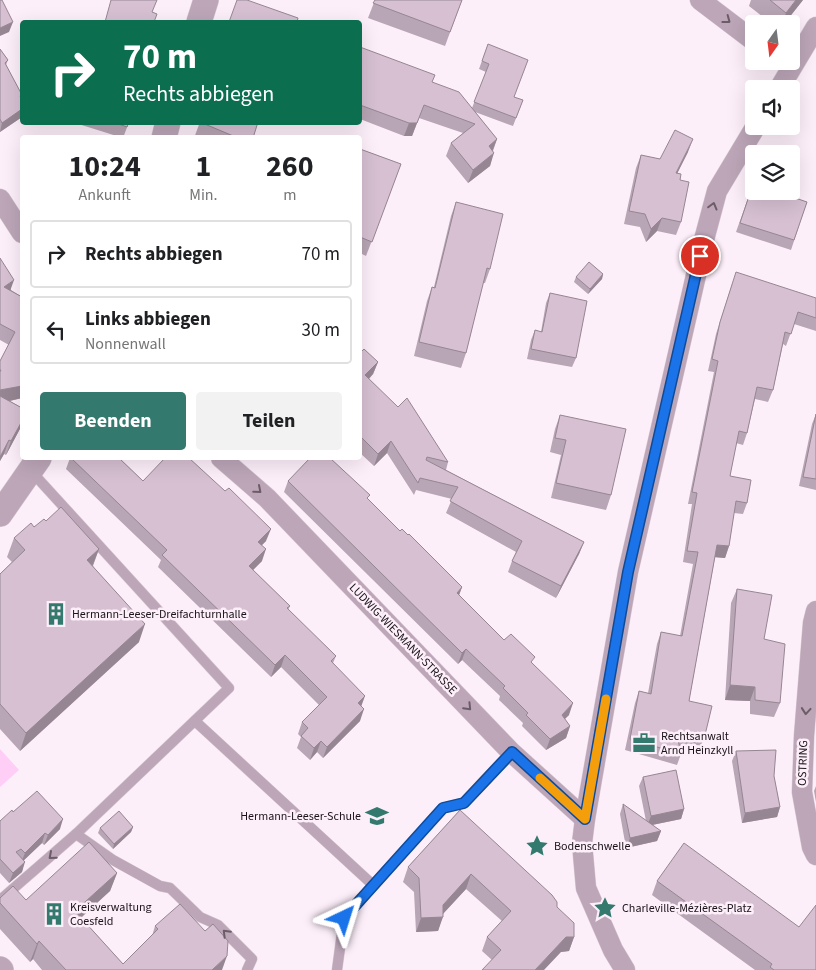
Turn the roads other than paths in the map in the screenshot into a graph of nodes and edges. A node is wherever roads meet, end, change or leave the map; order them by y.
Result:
1 (206, 0) edge
2 (700, 0) edge
3 (200, 20) edge
4 (816, 26) edge
5 (745, 34) edge
6 (800, 47) edge
7 (751, 135) edge
8 (0, 198) edge
9 (20, 230) edge
10 (223, 460) edge
11 (35, 464) edge
12 (0, 514) edge
13 (816, 611) edge
14 (194, 721) junction
15 (512, 752) junction
16 (585, 819) junction
17 (76, 834) junction
18 (816, 855) edge
19 (373, 885) junction
20 (0, 900) edge
21 (247, 970) edge
22 (337, 970) edge
23 (625, 970) edge

1 - 3 street
2 -> 5 street
4 - 6 street
16 -> 7 street
8 - 9 street
10 -> 15 street, LUDWIG-WIESMANN-STRASSE
11 - 12 street
11 - 14 lane
13 -> 18 street, OSTRING
14 - 17 lane
14 - 19 lane
15 - 16 street, LUDWIG-WIESMANN-STRASSE
15 - 19 lane
16 - 23 street
17 -> 20 lane
21 -> 17 lane
19 - 22 lane

